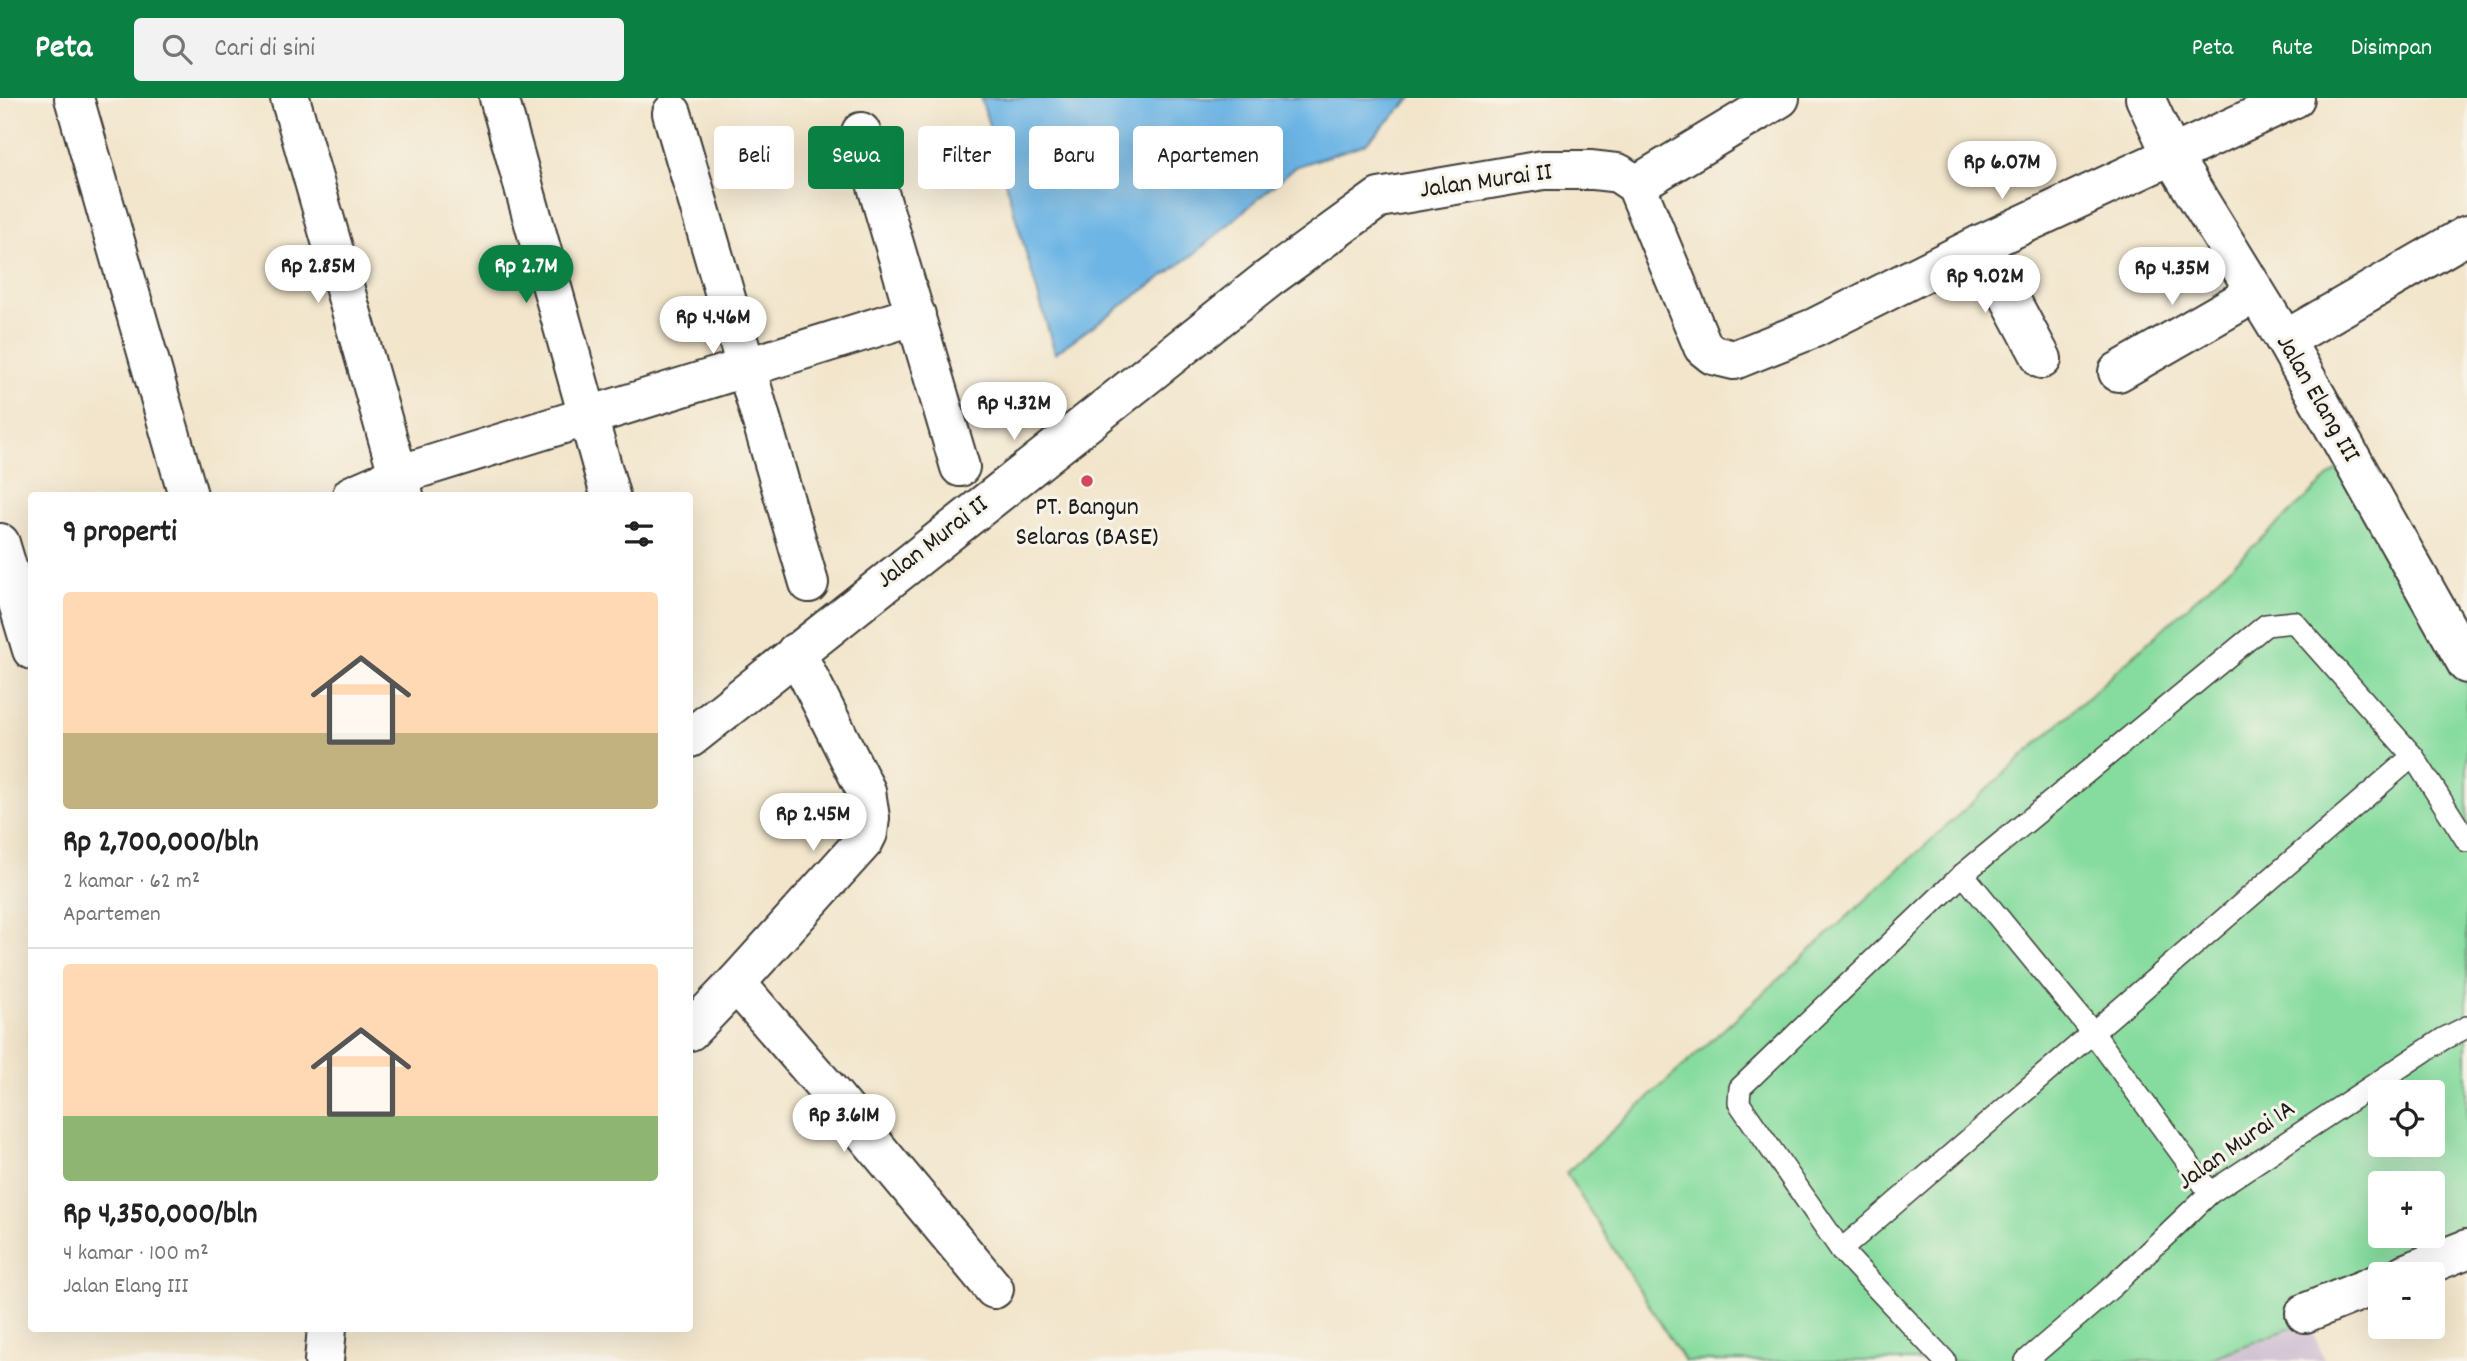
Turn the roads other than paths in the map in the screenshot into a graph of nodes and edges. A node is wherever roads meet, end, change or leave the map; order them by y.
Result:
1 (74, 98) edge
2 (290, 98) edge
3 (499, 98) edge
4 (1780, 98) edge
5 (2145, 98) edge
6 (2295, 98) edge
7 (672, 113) dead end
8 (2172, 156) junction
9 (1636, 185) junction
10 (878, 189) edge
11 (2467, 235) edge
12 (1981, 244) junction
13 (2255, 293) junction
14 (915, 315) junction
15 (2285, 340) junction
16 (2042, 359) dead end
17 (747, 367) junction
18 (2118, 372) dead end
19 (588, 416) junction
20 (960, 467) dead end
21 (401, 485) edge
22 (187, 492) edge
23 (367, 492) edge
24 (609, 492) edge
25 (0, 543) edge
26 (809, 583) dead end
27 (23, 645) edge
28 (796, 652) junction
29 (2467, 664) edge
30 (693, 736) edge
31 (2413, 756) junction
32 (2467, 841) edge
33 (1963, 874) junction
34 (736, 983) junction
35 (2467, 1027) edge
36 (693, 1028) edge
37 (2094, 1034) junction
38 (2210, 1193) junction
39 (2467, 1249) edge
40 (1842, 1250) junction
41 (2434, 1262) edge
42 (2368, 1288) edge
43 (994, 1289) dead end
44 (2305, 1313) dead end
45 (327, 1332) edge
46 (324, 1361) edge
47 (1945, 1361) edge
48 (2026, 1361) edge

1 - 22 street
2 - 21 street
3 - 19 street
4 - 9 street
5 - 8 street, Jalan Elang III
6 - 8 street
7 - 17 street
8 - 12 street
8 - 13 street, Jalan Elang III
9 - 12 street
9 - 28 street, Jalan Murai II
10 - 14 street
11 - 15 street
12 - 16 street
13 - 15 street, Jalan Elang III
13 - 18 street
14 - 17 street
14 - 20 street
15 - 29 street, Jalan Elang III
17 - 19 street
17 - 26 street
19 - 21 street
19 - 24 street
21 - 23 street
25 - 27 street
28 - 30 street, Jalan Murai II
28 - 34 street
31 - 32 lane
31 - 33 lane
31 - 37 lane
33 - 37 lane
33 - 40 lane
34 - 36 street
34 - 43 street
35 - 38 lane, Jalan Murai 1A
37 - 38 lane
37 - 40 lane
38 - 48 lane, Jalan Murai 1A
39 - 41 street
40 - 47 lane
42 - 44 street
45 - 46 street

